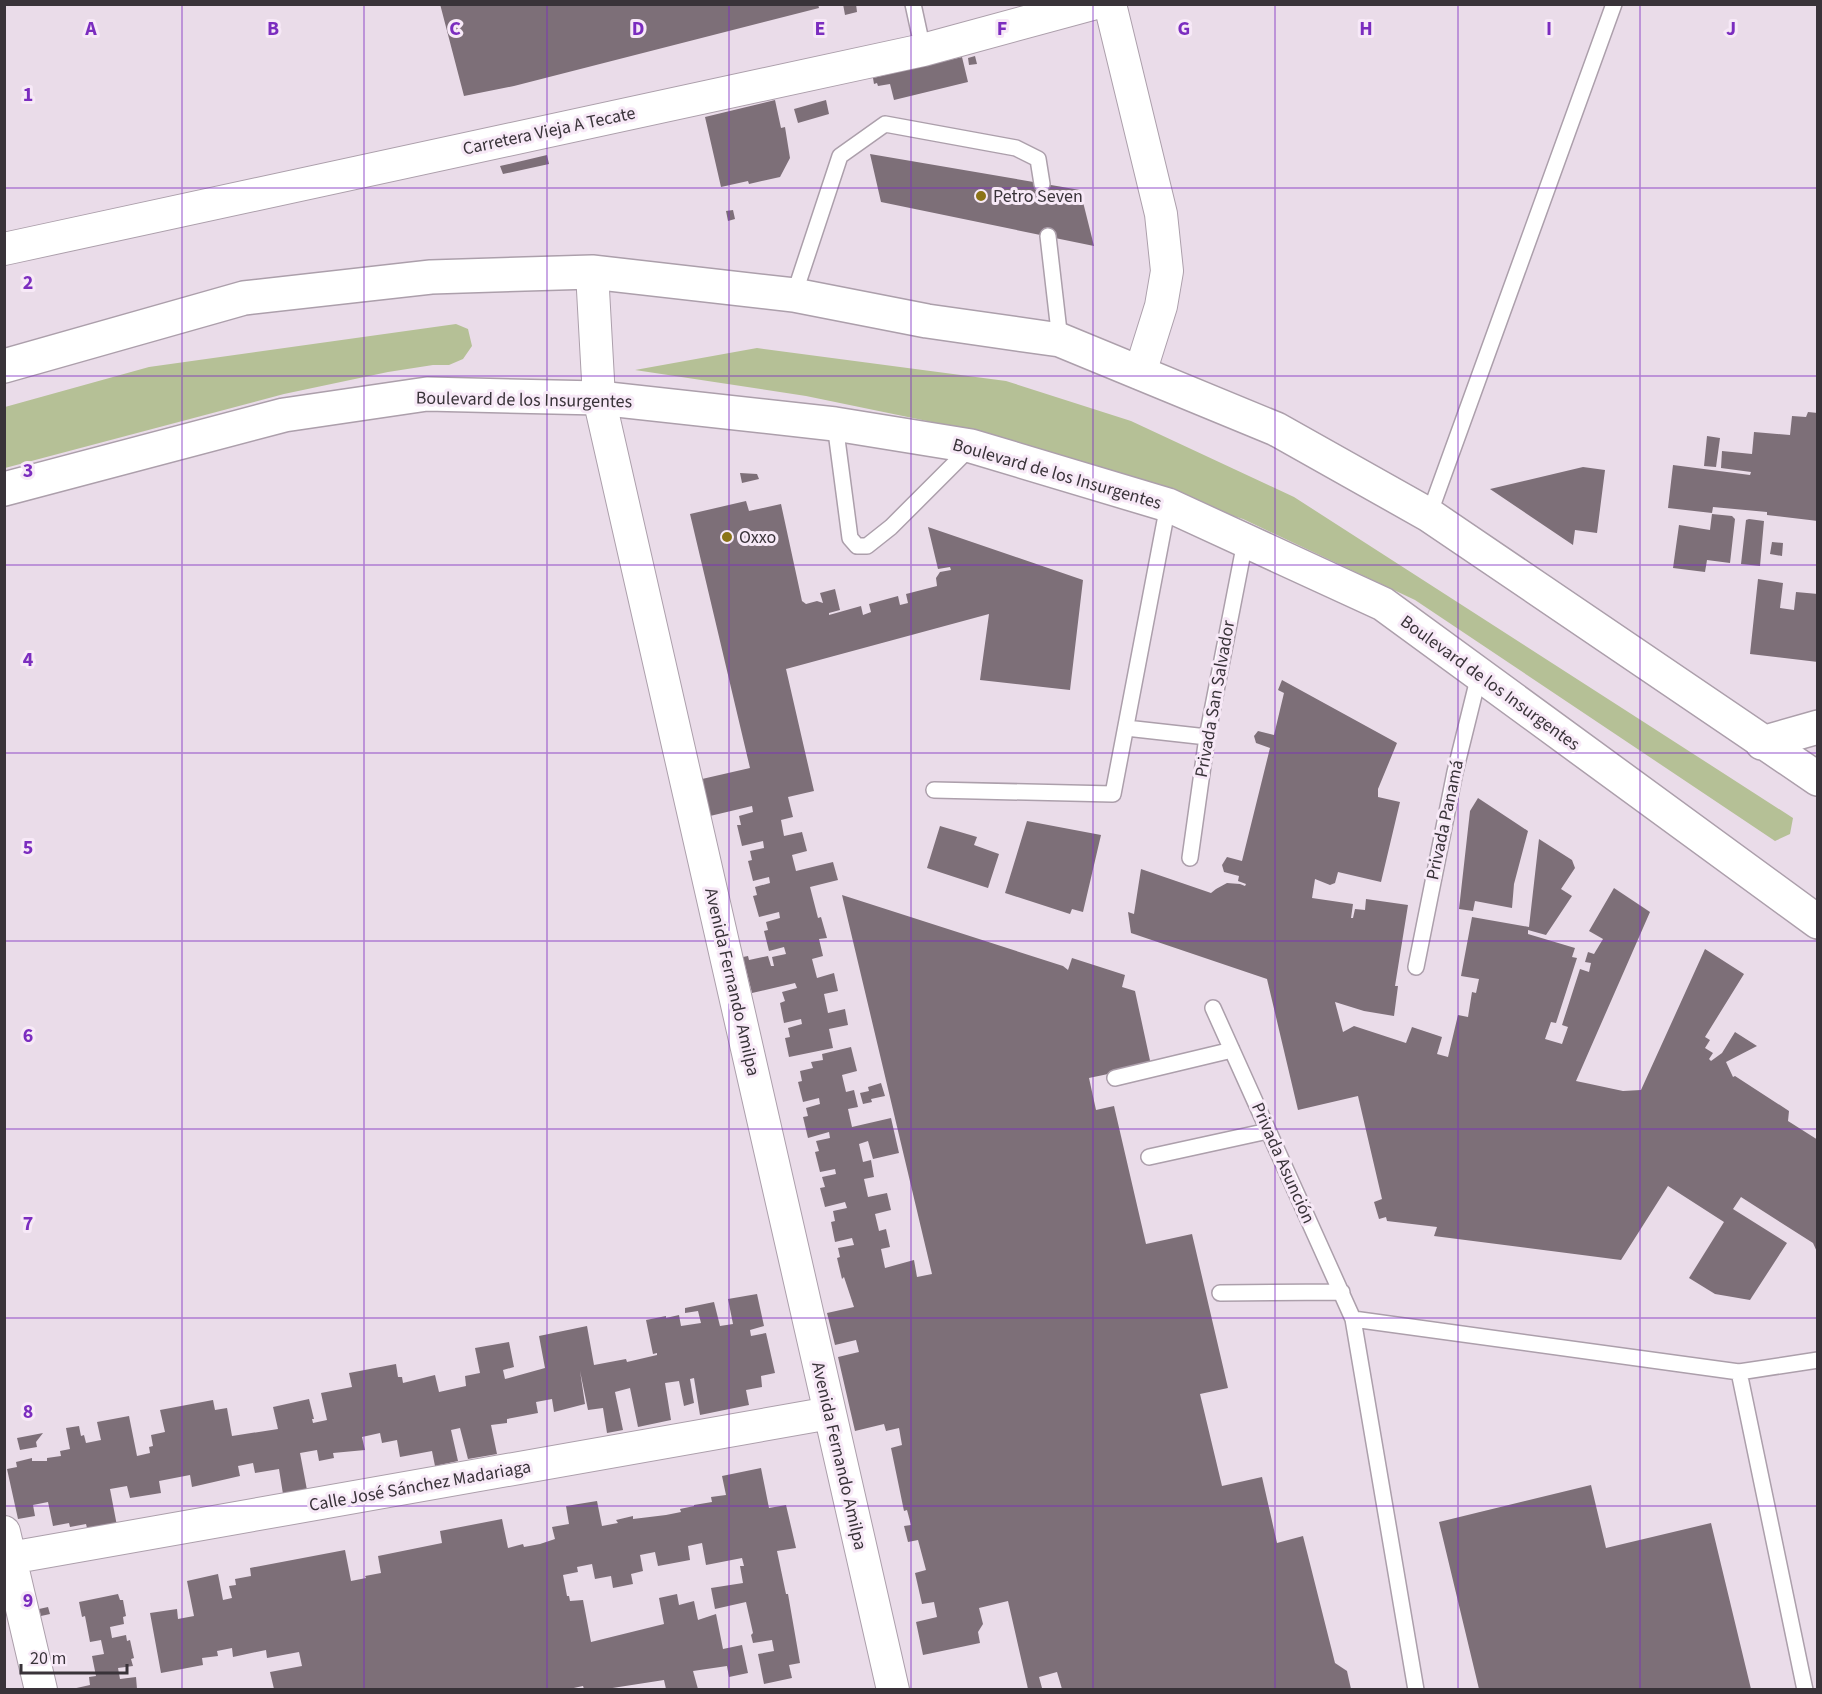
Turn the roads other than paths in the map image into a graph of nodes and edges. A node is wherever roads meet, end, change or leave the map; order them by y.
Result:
1 (913, 4) edge
2 (1092, 4) edge
3 (1110, 4) edge
4 (1614, 4) edge
5 (923, 50) junction
6 (1042, 184) dead end
7 (1048, 236) dead end
8 (4, 249) edge
9 (592, 272) junction
10 (794, 295) junction
11 (1060, 340) junction
12 (4, 366) edge
13 (1140, 373) junction
14 (599, 398) junction
15 (835, 424) junction
16 (972, 446) junction
17 (4, 489) edge
18 (1168, 505) junction
19 (1429, 515) junction
20 (1245, 542) junction
21 (1479, 675) junction
22 (1818, 727) edge
23 (1126, 728) junction
24 (1207, 737) junction
25 (1762, 743) junction
26 (1818, 779) edge
27 (934, 790) dead end
28 (1190, 858) dead end
29 (1817, 921) edge
30 (1416, 967) dead end
31 (1213, 1008) dead end
32 (1232, 1050) junction
33 (1115, 1078) dead end
34 (1268, 1131) junction
35 (1149, 1157) dead end
36 (1342, 1292) junction
37 (1220, 1293) dead end
38 (1353, 1319) junction
39 (1818, 1360) edge
40 (1739, 1372) junction
41 (830, 1413) junction
42 (7, 1545) edge
43 (41, 1689) edge
44 (893, 1689) edge
45 (1416, 1689) edge
46 (1805, 1689) edge

1 - 5 lane
2 - 5 street, Carretera Vieja A Tecate
3 - 13 street
4 - 19 lane
5 - 8 street, Carretera Vieja A Tecate
6 - 10 lane
7 - 11 lane
9 - 10 main road
9 - 12 main road
9 - 14 street, Avenida Fernando Amilpa
10 - 11 main road
11 - 13 main road
13 - 19 main road
14 - 15 main road, Boulevard de los Insurgentes
14 - 17 main road, Boulevard de los Insurgentes
14 - 41 street, Avenida Fernando Amilpa
15 - 16 main road, Boulevard de los Insurgentes
15 - 16 lane
16 - 18 main road, Boulevard de los Insurgentes
18 - 20 main road, Boulevard de los Insurgentes
18 - 23 lane
19 - 25 main road
20 - 21 main road, Boulevard de los Insurgentes
20 - 24 lane, Privada San Salvador
21 - 29 main road, Boulevard de los Insurgentes
21 - 30 lane, Privada Panamá
22 - 25 main road
23 - 24 lane
23 - 27 lane
24 - 28 lane, Privada San Salvador
25 - 26 main road
31 - 32 lane, Privada Asunción
32 - 33 lane
32 - 34 lane, Privada Asunción
34 - 35 lane
34 - 36 lane, Privada Asunción
36 - 37 lane
36 - 38 lane, Privada Asunción
38 - 40 lane
38 - 45 lane, Privada Asunción
39 - 40 lane
40 - 46 lane
41 - 42 street, Calle José Sánchez Madariaga
41 - 44 street, Avenida Fernando Amilpa
42 - 43 street

